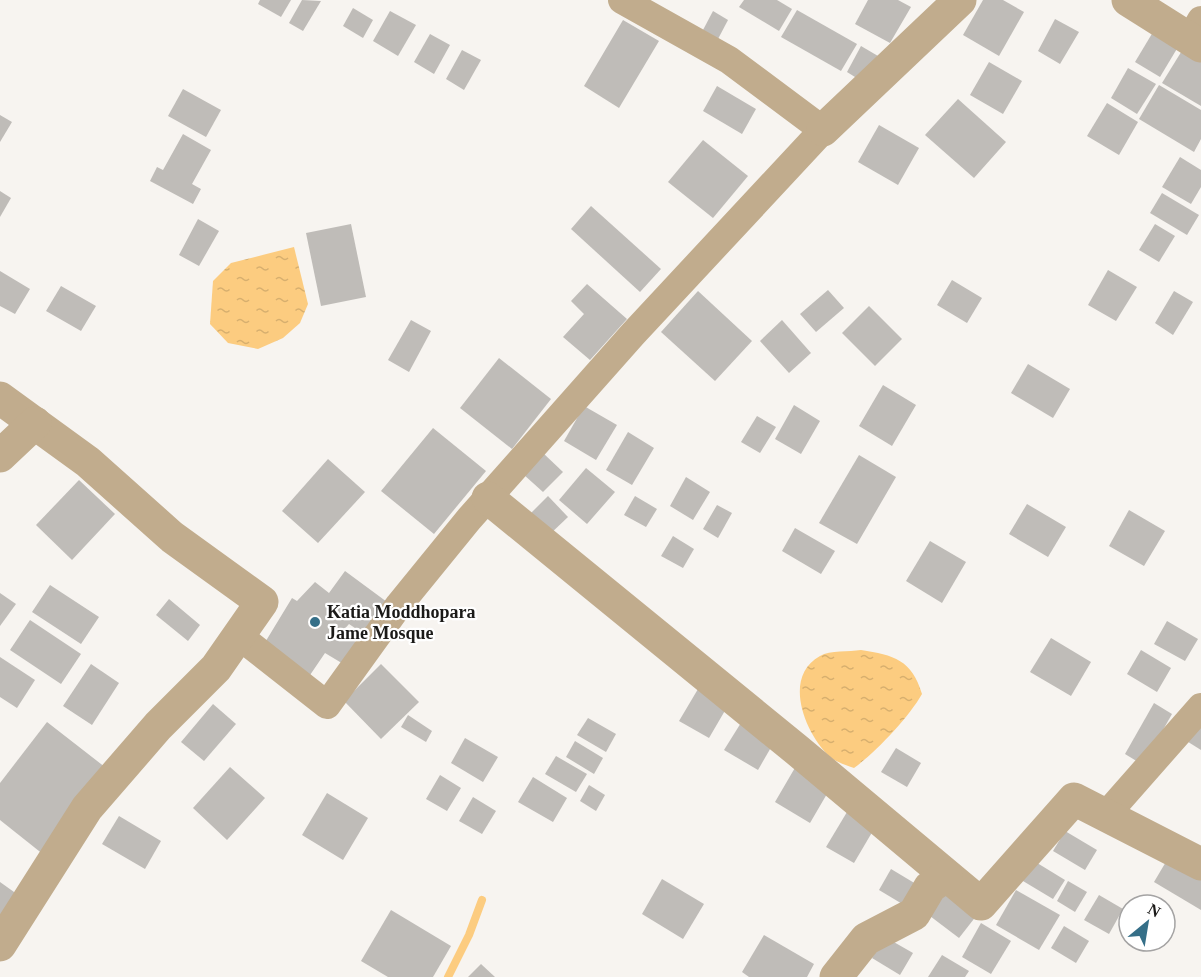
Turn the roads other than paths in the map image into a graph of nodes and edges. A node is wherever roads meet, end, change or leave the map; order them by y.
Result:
1 (622, 0) edge
2 (960, 0) edge
3 (1128, 0) edge
4 (1197, 35) edge
5 (823, 130) junction
6 (0, 398) edge
7 (35, 423) junction
8 (0, 456) edge
9 (488, 498) junction
10 (239, 636) junction
11 (1201, 707) edge
12 (1106, 815) junction
13 (1201, 864) edge
14 (946, 876) junction
15 (0, 945) edge
16 (836, 977) edge

1 - 5 street
2 - 5 street
3 - 4 street
5 - 9 street
6 - 7 street
7 - 8 street
7 - 10 street
9 - 10 street
9 - 14 street
10 - 15 street
11 - 12 street
12 - 13 street
12 - 14 street
14 - 16 street

